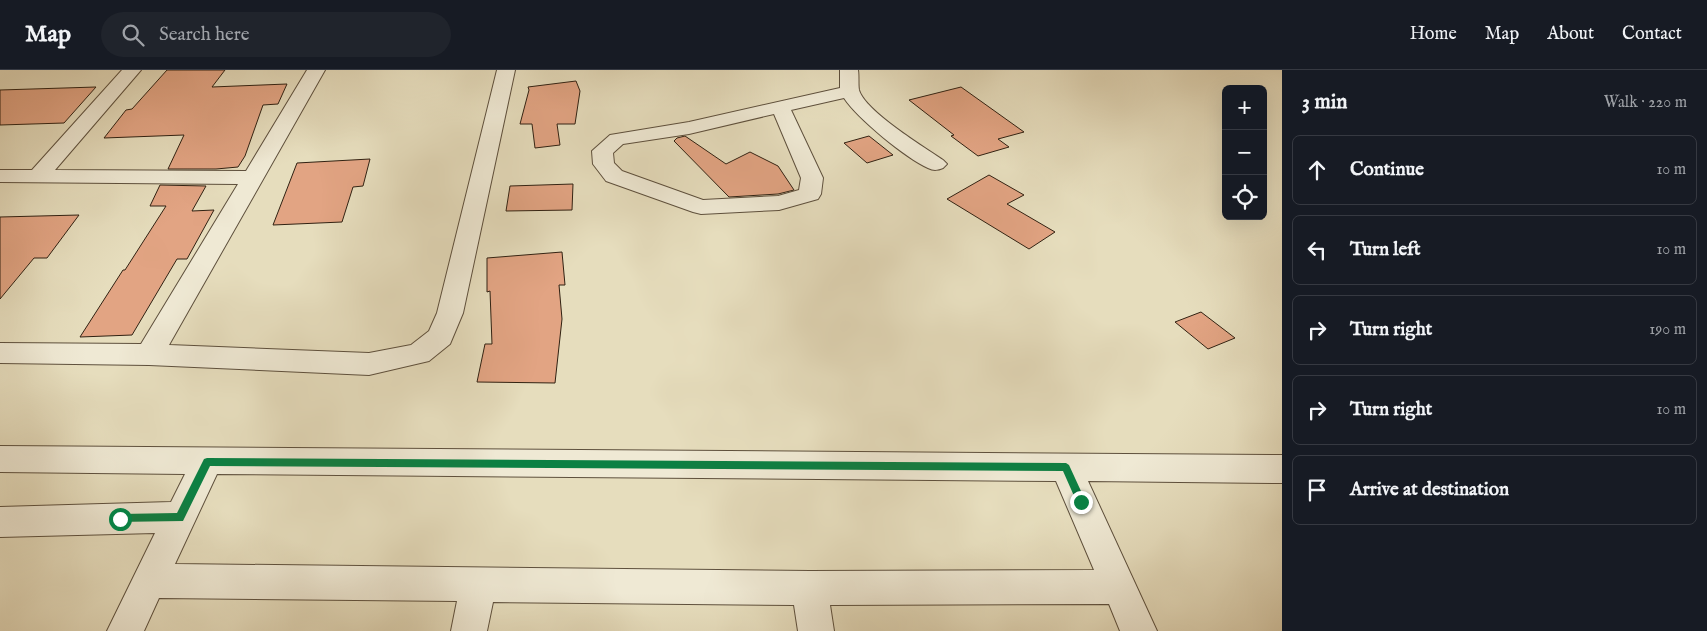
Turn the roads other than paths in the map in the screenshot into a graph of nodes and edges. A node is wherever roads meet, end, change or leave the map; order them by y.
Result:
1 (132, 70) edge
2 (316, 70) edge
3 (506, 70) edge
4 (849, 70) edge
5 (850, 91) junction
6 (780, 107) junction
7 (936, 164) dead end
8 (0, 176) edge
9 (38, 176) junction
10 (253, 178) junction
11 (0, 353) edge
12 (149, 355) junction
13 (0, 459) edge
14 (207, 462) junction
15 (1066, 468) junction
16 (1282, 469) edge
17 (180, 517) junction
18 (0, 522) edge
19 (149, 581) junction
20 (478, 584) junction
21 (810, 588) junction
22 (1119, 588) junction
23 (125, 631) edge
24 (469, 631) edge
25 (816, 631) edge
26 (1139, 631) edge

1 - 9 street
2 - 10 street
3 - 12 street
4 - 5 street
5 - 6 street
5 - 7 street
6 - 6 street
8 - 9 street
9 - 10 street
10 - 12 street
11 - 12 street
13 - 14 street
14 - 15 street
14 - 17 street
15 - 16 street
15 - 22 street
17 - 18 street
17 - 19 street
19 - 20 street
19 - 23 street
20 - 21 street
20 - 24 street
21 - 22 street
21 - 25 street
22 - 26 street

